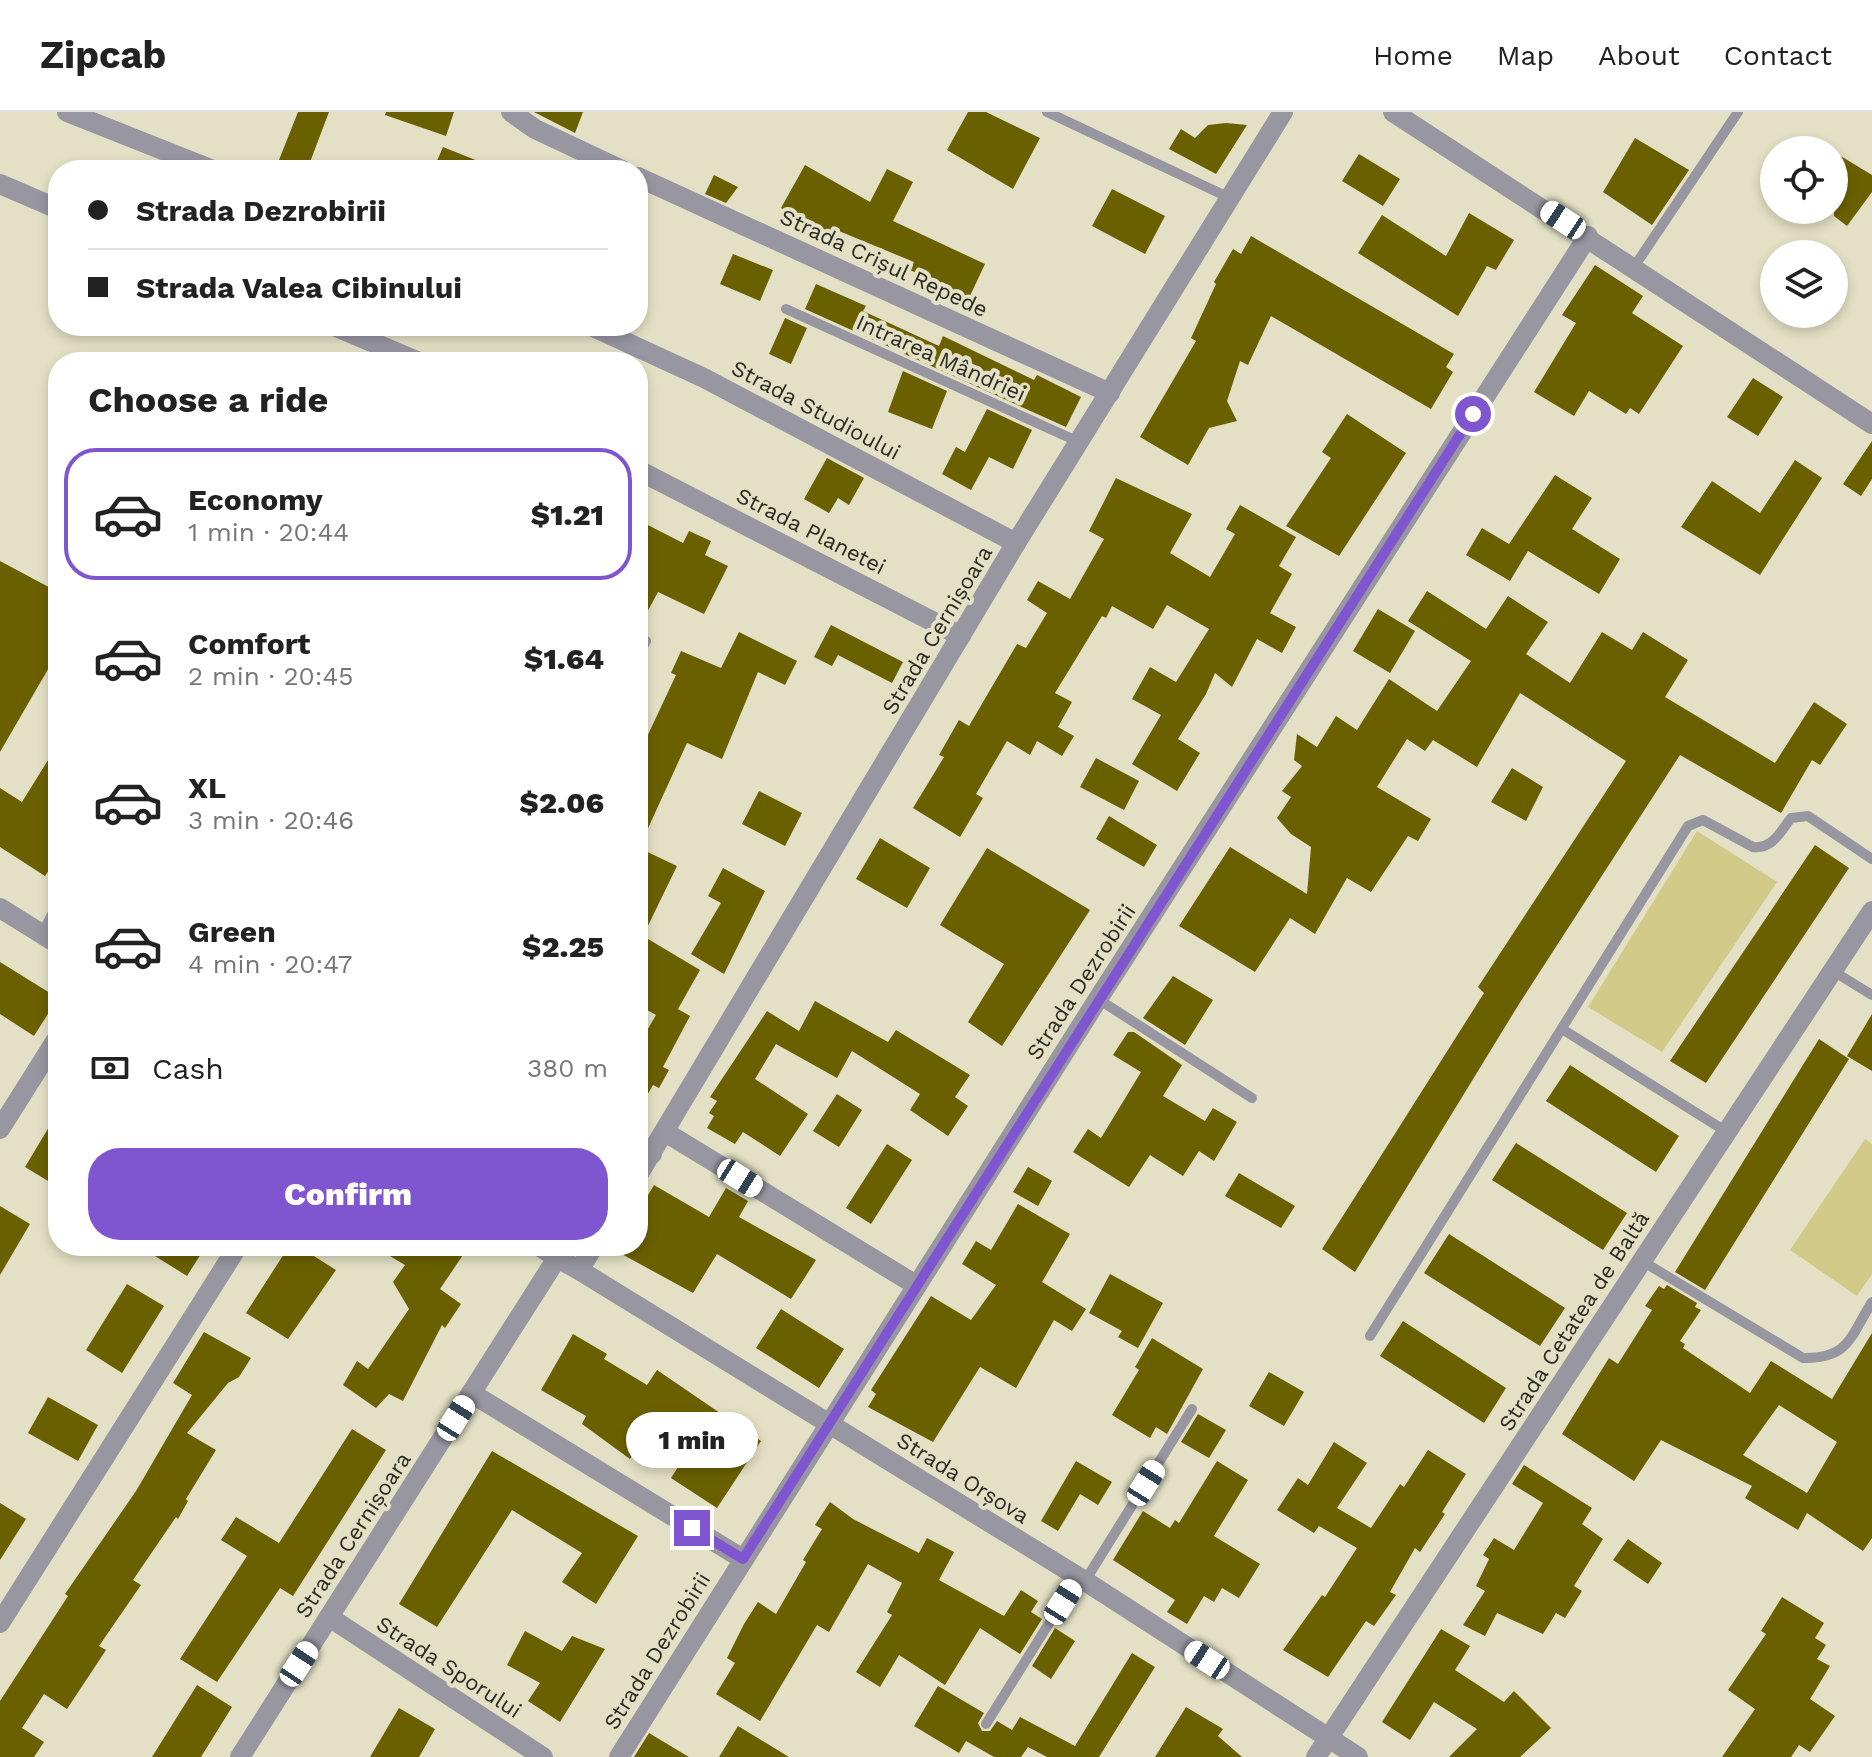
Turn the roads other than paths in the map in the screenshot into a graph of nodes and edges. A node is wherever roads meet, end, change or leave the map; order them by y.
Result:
1 (67, 112) edge
2 (511, 112) edge
3 (1047, 112) edge
4 (1283, 112) edge
5 (1393, 112) edge
6 (1738, 112) edge
7 (188, 160) edge
8 (601, 160) edge
9 (648, 182) edge
10 (0, 184) edge
11 (1230, 198) junction
12 (48, 205) edge
13 (1588, 236) junction
14 (1634, 267) junction
15 (786, 309) dead end
16 (358, 336) edge
17 (613, 336) edge
18 (395, 352) edge
19 (648, 352) edge
20 (648, 352) edge
21 (1110, 393) junction
22 (1872, 424) edge
23 (1079, 442) junction
24 (648, 475) edge
25 (1016, 543) junction
26 (961, 636) junction
27 (1872, 859) edge
28 (0, 908) edge
29 (1872, 911) edge
30 (48, 938) edge
31 (1833, 971) junction
32 (1872, 995) edge
33 (1098, 999) junction
34 (1562, 1029) junction
35 (48, 1053) edge
36 (1252, 1098) dead end
37 (0, 1129) edge
38 (665, 1132) junction
39 (1727, 1132) junction
40 (648, 1146) edge
41 (232, 1256) edge
42 (554, 1256) edge
43 (588, 1256) edge
44 (557, 1258) junction
45 (1642, 1261) junction
46 (579, 1270) junction
47 (916, 1285) junction
48 (1872, 1302) edge
49 (1370, 1336) dead end
50 (471, 1393) junction
51 (1192, 1409) dead end
52 (829, 1423) junction
53 (743, 1559) junction
54 (1081, 1579) junction
55 (329, 1617) junction
56 (0, 1623) edge
57 (986, 1724) dead end
58 (1329, 1738) junction
59 (240, 1757) edge
60 (543, 1757) edge
61 (619, 1757) edge
62 (1316, 1757) edge
63 (1358, 1757) edge

1 - 7 street
2 - 8 street
3 - 11 lane
4 - 11 street, Strada Cernișoara
5 - 13 street
6 - 14 lane
9 - 21 street, Strada Crișul Repede
10 - 12 street
11 - 21 street, Strada Cernișoara
13 - 14 street
13 - 33 street, Strada Dezrobirii
14 - 22 street
15 - 23 lane, Intrarea Mândriei
16 - 18 street
17 - 19 street, Strada Studioului
20 - 25 street, Strada Studioului
21 - 23 street, Strada Cernișoara
23 - 25 street, Strada Cernișoara
24 - 26 street, Strada Planetei
25 - 26 street, Strada Cernișoara
26 - 38 street, Strada Cernișoara
27 - 34 lane
28 - 30 street
29 - 31 street, Strada Cetatea de Baltă
31 - 32 lane
31 - 39 street, Strada Cetatea de Baltă
33 - 36 lane
33 - 47 street, Strada Dezrobirii
34 - 39 lane
34 - 49 lane
35 - 37 street
38 - 40 street, Strada Cernișoara
38 - 47 street
39 - 45 street, Strada Cetatea de Baltă
41 - 56 street
42 - 44 street, Strada Orșova
43 - 46 street
44 - 46 street, Strada Orșova
44 - 50 street, Strada Cernișoara
45 - 48 lane
45 - 58 street, Strada Cetatea de Baltă
46 - 52 street, Strada Orșova
47 - 52 street, Strada Dezrobirii
50 - 53 street
50 - 55 street, Strada Cernișoara
51 - 54 lane
52 - 53 street, Strada Dezrobirii
52 - 54 street, Strada Orșova
53 - 61 street, Strada Dezrobirii
54 - 57 lane
54 - 58 street, Strada Orșova
55 - 59 street, Strada Cernișoara
55 - 60 street, Strada Sporului
58 - 62 street, Strada Cetatea de Baltă
58 - 63 street, Strada Orșova

